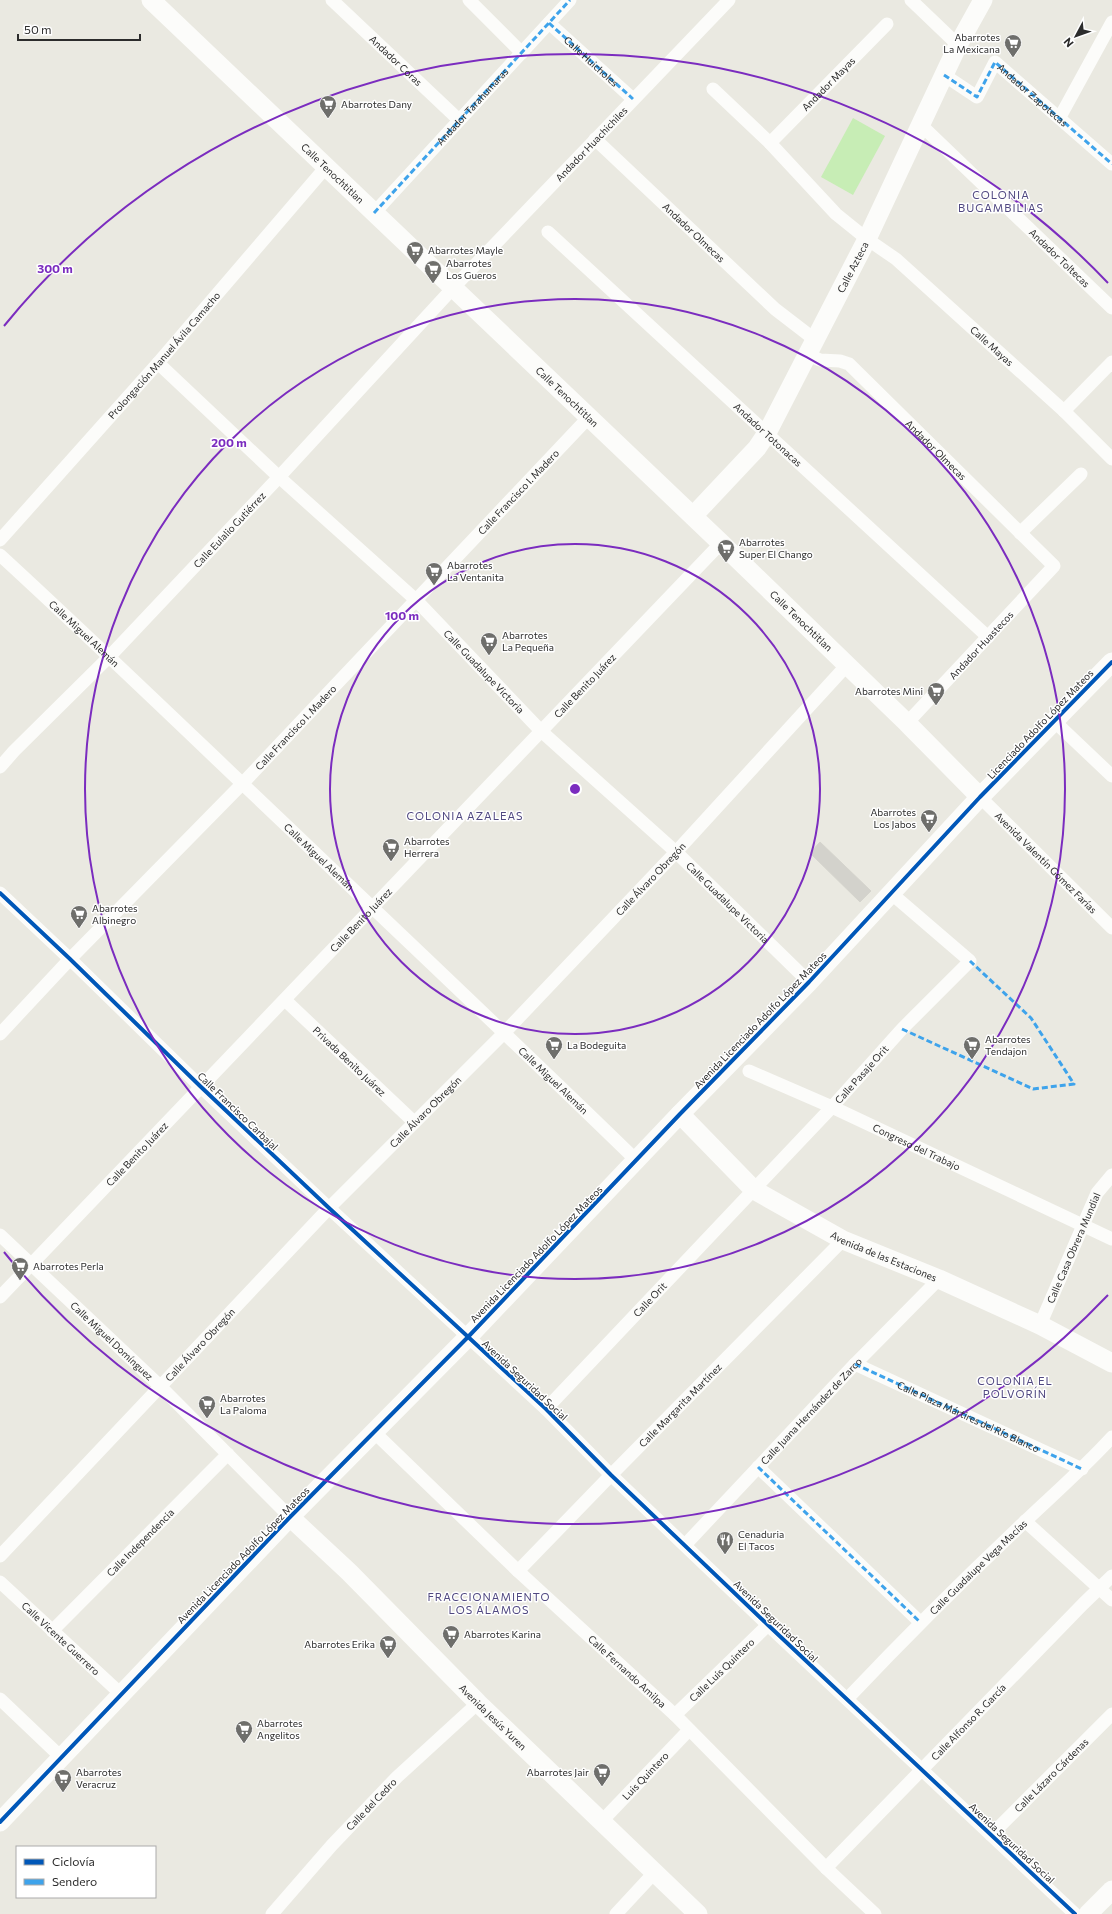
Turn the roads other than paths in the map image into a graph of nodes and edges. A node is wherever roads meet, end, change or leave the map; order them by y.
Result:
1 (151, 0) edge
2 (332, 0) edge
3 (469, 0) edge
4 (570, 0) edge
5 (729, 0) edge
6 (911, 0) edge
7 (983, 0) edge
8 (1112, 22) edge
9 (549, 23) junction
10 (887, 24) dead end
11 (958, 45) junction
12 (522, 53) junction
13 (944, 75) junction
14 (713, 88) dead end
15 (633, 99) junction
16 (1060, 117) junction
17 (459, 120) junction
18 (921, 125) junction
19 (595, 139) junction
20 (770, 143) junction
21 (1112, 164) edge
22 (326, 167) junction
23 (374, 213) junction
24 (548, 232) dead end
25 (867, 239) junction
26 (453, 288) junction
27 (1112, 308) edge
28 (810, 346) junction
29 (1112, 362) edge
30 (158, 363) junction
31 (1064, 411) junction
32 (589, 417) junction
33 (767, 433) junction
34 (1112, 459) edge
35 (1081, 474) dead end
36 (279, 477) junction
37 (693, 516) junction
38 (1020, 533) junction
39 (0, 540) edge
40 (721, 543) junction
41 (0, 555) edge
42 (1054, 566) joint
43 (416, 600) junction
44 (988, 637) junction
45 (110, 656) junction
46 (1112, 662) edge
47 (847, 665) junction
48 (1054, 721) junction
49 (907, 723) junction
50 (541, 731) junction
51 (0, 767) edge
52 (1112, 776) edge
53 (242, 784) junction
54 (980, 798) junction
55 (676, 852) junction
56 (0, 893) edge
57 (892, 894) junction
58 (372, 907) junction
59 (1112, 928) edge
60 (70, 959) junction
61 (809, 982) junction
62 (285, 1000) junction
63 (505, 1032) junction
64 (0, 1034) edge
65 (749, 1071) dead end
66 (200, 1086) junction
67 (832, 1107) junction
68 (680, 1114) junction
69 (414, 1122) junction
70 (637, 1161) junction
71 (1112, 1175) edge
72 (754, 1190) junction
73 (329, 1208) junction
74 (1084, 1225) junction
75 (0, 1235) edge
76 (1112, 1239) edge
77 (843, 1240) junction
78 (31, 1265) junction
79 (939, 1279) junction
80 (0, 1297) edge
81 (1040, 1325) junction
82 (468, 1337) junction
83 (1112, 1363) edge
84 (856, 1364) junction
85 (160, 1386) junction
86 (546, 1409) junction
87 (375, 1433) junction
88 (1112, 1437) edge
89 (228, 1454) junction
90 (758, 1467) junction
91 (1082, 1469) junction
92 (611, 1474) junction
93 (290, 1517) junction
94 (1025, 1521) junction
95 (685, 1545) junction
96 (0, 1556) edge
97 (518, 1571) junction
98 (1112, 1576) edge
99 (0, 1582) edge
100 (1100, 1588) junction
101 (1112, 1600) edge
102 (920, 1622) junction
103 (768, 1625) junction
104 (52, 1631) junction
105 (121, 1694) junction
106 (0, 1699) edge
107 (847, 1699) junction
108 (478, 1703) junction
109 (1112, 1714) edge
110 (675, 1715) junction
111 (689, 1730) junction
112 (62, 1758) junction
113 (922, 1769) junction
114 (0, 1822) edge
115 (601, 1822) junction
116 (991, 1835) junction
117 (826, 1868) junction
118 (654, 1873) junction
119 (1112, 1890) edge
120 (272, 1914) edge
121 (616, 1914) edge
122 (698, 1914) edge
123 (875, 1914) edge
124 (1075, 1914) edge
125 (1088, 1914) edge

1 - 22 street, Calle Tenochtitlan
2 - 17 street, Andador Coras
3 - 12 street
4 - 9 street, Andador Tarahumaras
5 - 15 street, Andador Huachichiles
6 - 11 street
7 - 11 street, Calle Azteca
8 - 16 street
9 - 12 street, Andador Tarahumaras
9 - 15 street, Calle Huicholes
10 - 20 street, Andador Mayas
11 - 13 street, Calle Azteca
12 - 17 street, Andador Tarahumaras
13 - 16 street, Andador Zapotecas
13 - 18 street, Calle Azteca
14 - 20 street
15 - 19 street, Andador Huachichiles
16 - 21 street, Andador Zapotecas
17 - 23 street, Andador Tarahumaras
18 - 25 street, Calle Azteca
18 - 27 street, Andador Toltecas
19 - 26 street, Andador Huachichiles
19 - 28 street, Andador Olmecas
20 - 25 street
22 - 23 street, Calle Tenochtitlan
22 - 30 street, Prolongación Manuel Ávila Camacho
23 - 26 street, Calle Tenochtitlan
24 - 33 street, Andador Totonacas
25 - 28 street, Calle Azteca
25 - 31 street, Calle Mayas
26 - 32 street, Calle Tenochtitlan
26 - 36 street, Calle Eulalio Gutiérrez
28 - 33 street, Calle Azteca
28 - 38 street, Andador Olmecas
29 - 31 street
30 - 36 street, Calle Guadalupe Victoria
30 - 39 street, Prolongación Manuel Ávila Camacho
31 - 34 street, Calle Mayas
32 - 37 street, Calle Tenochtitlan
32 - 43 street, Calle Francisco I. Madero
33 - 37 street, Calle Azteca
33 - 44 street, Andador Totonacas
35 - 38 street
36 - 43 street, Calle Guadalupe Victoria
36 - 45 street, Calle Eulalio Gutiérrez
37 - 40 street, Calle Tenochtitlan
38 - 42 street, Andador Olmecas
40 - 47 street, Calle Tenochtitlan
40 - 50 street, Calle Benito Juárez
41 - 45 street, Calle Miguel Alemán
42 - 44 street, Andador Huastecos
43 - 50 street, Calle Guadalupe Victoria
43 - 53 street, Calle Francisco I. Madero
44 - 49 street, Andador Huastecos
45 - 51 street, Calle Eulalio Gutiérrez
45 - 53 street, Calle Miguel Alemán
46 - 48 street, Licenciado Adolfo López Mateos
47 - 49 street, Calle Tenochtitlan
47 - 55 street, Calle Álvaro Obregón
48 - 52 street
48 - 54 street, Licenciado Adolfo López Mateos
49 - 54 street, Calle Tenochtitlan
50 - 55 street, Calle Guadalupe Victoria
50 - 58 street, Calle Benito Juárez
53 - 58 street, Calle Miguel Alemán
53 - 60 street, Calle Francisco I. Madero
54 - 57 street, Avenida Licenciado Adolfo López Mateos
54 - 59 street, Avenida Valentín Gómez Farías
55 - 61 street, Calle Guadalupe Victoria
55 - 63 street, Calle Álvaro Obregón
56 - 60 street, Calle Francisco Carbajal
57 - 61 street, Avenida Licenciado Adolfo López Mateos
57 - 67 street, Calle Pasaje Orit
58 - 62 street, Calle Benito Juárez
58 - 63 street, Calle Miguel Alemán
60 - 64 street, Calle Francisco I. Madero
60 - 66 street, Calle Francisco Carbajal
61 - 68 street, Avenida Licenciado Adolfo López Mateos
62 - 66 street, Calle Benito Juárez
62 - 69 street, Privada Benito Juárez
63 - 69 street, Calle Álvaro Obregón
63 - 70 street, Calle Miguel Alemán
65 - 67 street, Congreso del Trabajo
66 - 73 street, Calle Francisco Carbajal
66 - 78 street, Calle Benito Juárez
67 - 72 street, Calle Pasaje Orit
67 - 74 street, Congreso del Trabajo
68 - 70 street, Avenida Licenciado Adolfo López Mateos
68 - 72 street, Avenida de las Estaciones
69 - 73 street, Calle Álvaro Obregón
70 - 82 street, Avenida Licenciado Adolfo López Mateos
71 - 74 street, Calle Casa Obrera Mundial
72 - 77 street, Avenida de las Estaciones
72 - 86 street, Calle Orit
73 - 82 street, Calle Francisco Carbajal
73 - 85 street, Calle Álvaro Obregón
74 - 76 street, Congreso del Trabajo
74 - 81 street, Calle Casa Obrera Mundial
75 - 78 street, Calle Miguel Domínguez
77 - 79 street, Avenida de las Estaciones
77 - 92 street, Calle Margarita Martínez
78 - 80 street, Calle Benito Juárez
78 - 85 street, Calle Miguel Domínguez
79 - 81 street, Avenida de las Estaciones
79 - 84 street, Calle Juana Hernández de Zarco
81 - 83 street, Avenida de las Estaciones
82 - 86 street, Avenida Seguridad Social
82 - 87 street, Avenida Licenciado Adolfo López Mateos
84 - 90 street, Calle Juana Hernández de Zarco
84 - 91 street, Calle Plaza Mártires del Río Blanco
85 - 89 street, Calle Miguel Domínguez
85 - 96 street, Calle Álvaro Obregón
86 - 92 street, Avenida Seguridad Social
87 - 93 street, Avenida Licenciado Adolfo López Mateos
87 - 97 street, Calle Fernando Amilpa
88 - 91 street, Calle Guadalupe Vega Macías
89 - 93 street, Calle Miguel Domínguez
89 - 104 street, Calle Independencia
90 - 95 street, Calle Juana Hernández de Zarco
90 - 102 street
91 - 94 street, Calle Guadalupe Vega Macías
92 - 95 street, Avenida Seguridad Social
92 - 97 street, Calle Margarita Martínez
93 - 105 street, Avenida Licenciado Adolfo López Mateos
93 - 108 street, Avenida Jesús Yuren
94 - 100 street
94 - 102 street, Calle Guadalupe Vega Macías
95 - 103 street, Avenida Seguridad Social
97 - 110 street, Calle Fernando Amilpa
98 - 100 street, Calle Alfonso R. García
99 - 104 street, Calle Vicente Guerrero
100 - 101 street
100 - 113 street, Calle Alfonso R. García
102 - 107 street, Calle Guadalupe Vega Macías
103 - 107 street, Avenida Seguridad Social
103 - 110 street, Calle Luis Quintero
104 - 105 street, Calle Vicente Guerrero
105 - 112 street, Avenida Licenciado Adolfo López Mateos
106 - 112 street
107 - 113 street, Avenida Seguridad Social
108 - 115 street, Avenida Jesús Yuren
108 - 120 street, Calle del Cedro
109 - 116 street, Calle Lázaro Cárdenas
110 - 111 street, Calle Fernando Amilpa
111 - 115 street, Luis Quintero
111 - 117 street, Calle Fernando Amilpa
112 - 114 street, Avenida Licenciado Adolfo López Mateos
113 - 116 street, Avenida Seguridad Social
113 - 117 street, Calle Alfonso R. García
115 - 118 street, Avenida Jesús Yuren
116 - 124 street, Avenida Seguridad Social
117 - 123 street, Calle Fernando Amilpa
118 - 121 street
118 - 122 street, Avenida Jesús Yuren
119 - 125 street

